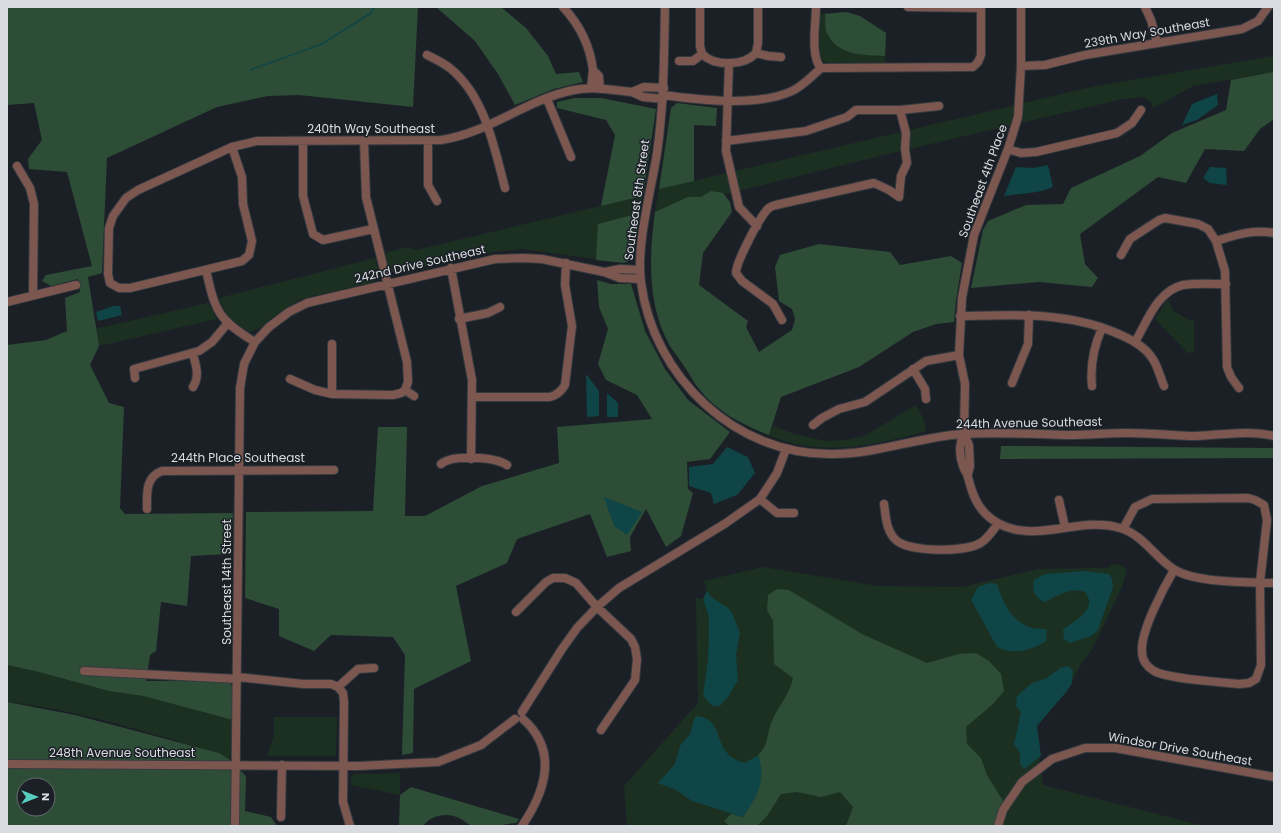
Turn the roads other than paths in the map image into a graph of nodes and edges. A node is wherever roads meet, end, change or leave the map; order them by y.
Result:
1 (563, 7) edge
2 (664, 7) edge
3 (700, 7) edge
4 (758, 7) edge
5 (816, 7) edge
6 (908, 7) edge
7 (1021, 7) edge
8 (1145, 7) edge
9 (1268, 7) edge
10 (981, 8) edge
11 (1157, 43) junction
12 (756, 53) junction
13 (702, 54) junction
14 (427, 55) dead end
15 (781, 57) dead end
16 (678, 62) dead end
17 (730, 63) junction
18 (1021, 66) junction
19 (821, 68) junction
20 (596, 89) junction
21 (663, 94) junction
22 (547, 99) junction
23 (728, 100) junction
24 (939, 106) dead end
25 (900, 110) junction
26 (1141, 110) dead end
27 (487, 126) junction
28 (302, 141) junction
29 (364, 141) junction
30 (726, 141) junction
31 (428, 142) junction
32 (232, 147) junction
33 (1008, 149) junction
34 (571, 156) dead end
35 (17, 166) dead end
36 (505, 188) dead end
37 (437, 201) dead end
38 (757, 226) junction
39 (373, 229) junction
40 (1274, 233) edge
41 (1216, 242) junction
42 (1121, 255) dead end
43 (566, 263) junction
44 (451, 268) junction
45 (206, 270) junction
46 (640, 270) junction
47 (604, 272) junction
48 (640, 279) junction
49 (387, 284) junction
50 (1226, 284) junction
51 (76, 286) dead end
52 (33, 295) junction
53 (7, 302) edge
54 (500, 307) dead end
55 (1029, 315) junction
56 (960, 316) junction
57 (460, 319) junction
58 (782, 320) dead end
59 (227, 324) junction
60 (1102, 328) junction
61 (255, 342) junction
62 (1135, 342) junction
63 (332, 344) dead end
64 (194, 354) junction
65 (959, 355) junction
66 (913, 369) junction
67 (136, 378) dead end
68 (290, 379) dead end
69 (1012, 383) dead end
70 (1092, 386) dead end
71 (1164, 386) dead end
72 (193, 387) dead end
73 (1239, 388) dead end
74 (405, 390) junction
75 (332, 394) junction
76 (414, 396) dead end
77 (472, 397) junction
78 (926, 399) dead end
79 (813, 425) dead end
80 (964, 434) junction
81 (1274, 436) edge
82 (786, 449) junction
83 (471, 458) junction
84 (441, 464) dead end
85 (507, 465) dead end
86 (239, 470) junction
87 (334, 470) dead end
88 (760, 499) junction
89 (1059, 500) dead end
90 (884, 504) dead end
91 (147, 509) dead end
92 (794, 513) dead end
93 (998, 524) junction
94 (1065, 527) junction
95 (1122, 529) junction
96 (1174, 570) junction
97 (1260, 582) junction
98 (1274, 583) edge
99 (597, 607) junction
100 (516, 612) dead end
101 (374, 668) dead end
102 (84, 671) dead end
103 (238, 678) junction
104 (338, 687) junction
105 (520, 717) junction
106 (601, 730) dead end
107 (7, 764) edge
108 (236, 765) junction
109 (282, 765) junction
110 (343, 765) junction
111 (1274, 776) edge
112 (281, 817) dead end
113 (236, 826) edge
114 (350, 826) edge
115 (522, 826) edge
116 (998, 826) edge

1 - 20 street
2 - 21 street, Southeast 8th Street
3 - 13 street
4 - 12 street
5 - 19 street
6 - 10 street
7 - 18 street, Southeast 4th Place
8 - 11 street
9 - 11 street, 239th Way Southeast
10 - 19 street
11 - 18 street, 239th Way Southeast
12 - 15 street
12 - 17 street
13 - 16 street
13 - 17 street
14 - 27 street
17 - 23 street
18 - 33 street, Southeast 4th Place
19 - 23 street, 240th Way Southeast
20 - 21 street, 240th Way Southeast
20 - 22 street, 240th Way Southeast
21 - 23 street, 240th Way Southeast
21 - 46 street, Southeast 8th Street
22 - 27 street, 240th Way Southeast
22 - 34 street
23 - 30 street
24 - 25 street
25 - 30 street
25 - 38 street
26 - 33 street
27 - 31 street, 240th Way Southeast
27 - 36 street
28 - 29 street, 240th Way Southeast
28 - 32 street, 240th Way Southeast
28 - 39 street
29 - 31 street, 240th Way Southeast
29 - 39 street
30 - 38 street
31 - 37 street
32 - 45 street
32 - 45 street, 240th Way Southeast
33 - 56 street, Southeast 4th Place
35 - 52 street
38 - 58 street
39 - 49 street
40 - 41 street
41 - 42 street
41 - 50 street
43 - 44 street, 242nd Drive Southeast
43 - 47 street, 242nd Drive Southeast
43 - 77 street
44 - 49 street, 242nd Drive Southeast
44 - 57 street
45 - 59 street
46 - 47 street, 242nd Drive Southeast
46 - 48 street, Southeast 8th Street
47 - 48 street, 242nd Drive Southeast
48 - 82 street, Southeast 8th Street
49 - 61 street, 242nd Drive Southeast
49 - 74 street
50 - 62 street
50 - 73 street
51 - 52 street
52 - 53 street
54 - 57 street
55 - 56 street
55 - 60 street
55 - 69 street
56 - 65 street, Southeast 4th Place
57 - 77 street
59 - 61 street
59 - 64 street
60 - 62 street
60 - 70 street
61 - 86 street, Southeast 14th Street
62 - 71 street
63 - 75 street
64 - 67 street
64 - 72 street
65 - 66 street
65 - 80 street, Southeast 4th Place
66 - 78 street
66 - 79 street
68 - 75 street
74 - 75 street
74 - 76 street
77 - 83 street
80 - 81 street, 244th Avenue Southeast
80 - 82 street, 244th Avenue Southeast
80 - 93 street, Southeast 4th Place
82 - 88 street
83 - 84 street
83 - 85 street
86 - 87 street, 244th Place Southeast
86 - 91 street, 244th Place Southeast
86 - 103 street, Southeast 14th Street
88 - 92 street
88 - 99 street
89 - 94 street
90 - 93 street
93 - 94 street
94 - 95 street
95 - 96 street
95 - 97 street
96 - 97 street
96 - 97 street
97 - 98 street
99 - 100 street
99 - 105 street
99 - 106 street
101 - 104 street
102 - 103 street
103 - 104 street
103 - 108 street, Southeast 14th Street
104 - 110 street
105 - 110 street, 248th Avenue Southeast
105 - 115 street
107 - 108 street, 248th Avenue Southeast
108 - 109 street, 248th Avenue Southeast
108 - 113 street, Southeast 14th Street
109 - 110 street, 248th Avenue Southeast
109 - 112 street
110 - 114 street
111 - 116 street, Windsor Drive Southeast

